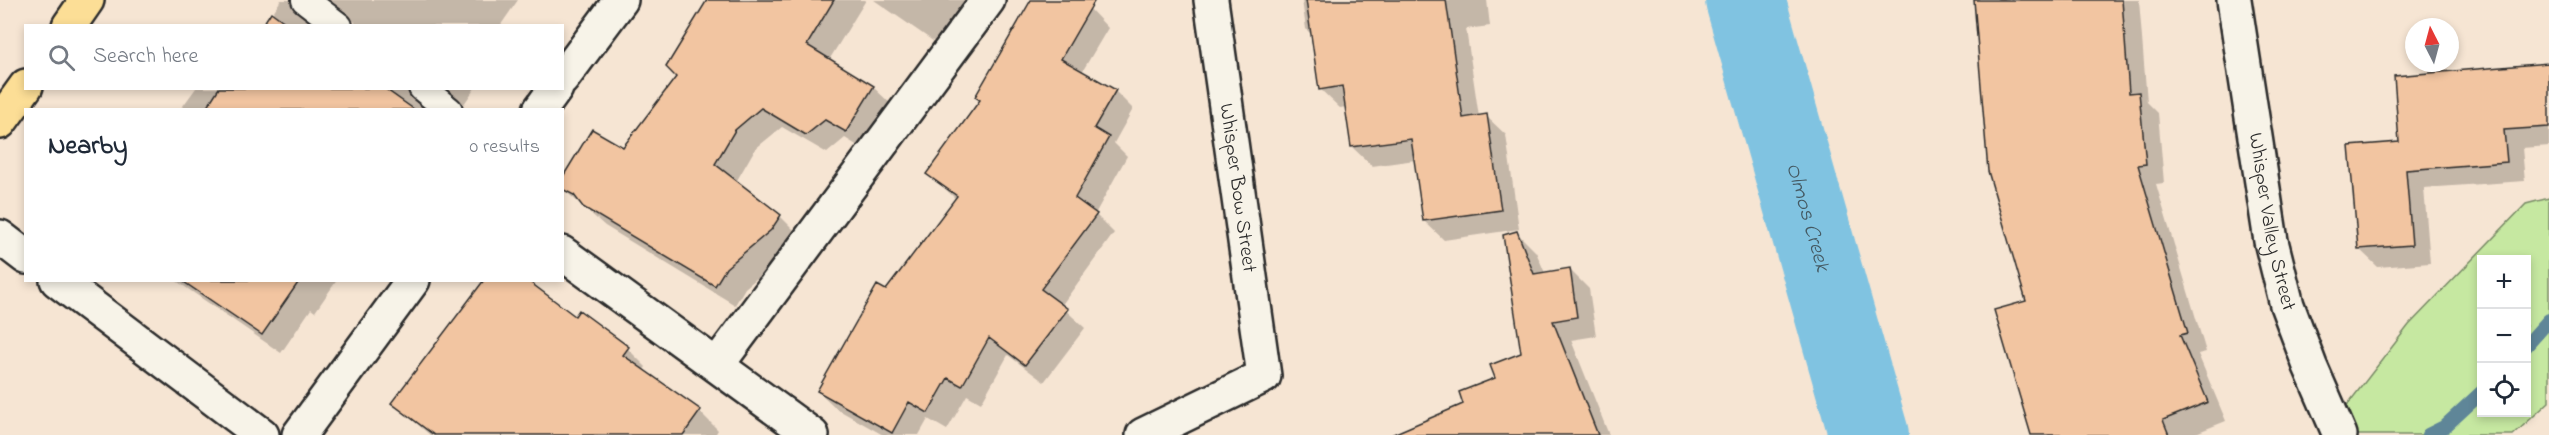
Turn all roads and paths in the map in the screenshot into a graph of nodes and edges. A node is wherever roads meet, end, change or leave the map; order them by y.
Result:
1 (87, 0) edge
2 (305, 0) edge
3 (621, 0) edge
4 (988, 0) edge
5 (1211, 0) edge
6 (2234, 0) edge
7 (70, 24) edge
8 (336, 24) edge
9 (564, 76) edge
10 (24, 90) edge
11 (424, 90) edge
12 (555, 90) edge
13 (447, 108) edge
14 (541, 108) edge
15 (0, 122) edge
16 (0, 237) edge
17 (564, 254) edge
18 (24, 255) edge
19 (60, 282) edge
20 (412, 282) edge
21 (717, 365) junction
22 (262, 435) edge
23 (299, 435) edge
24 (812, 435) edge
25 (1143, 435) edge
26 (2340, 435) edge

1 - 7 main road
2 - 8 lane
3 - 9 street
4 - 21 street
5 - 25 street, Whisper Bow Street
6 - 26 street, Whisper Valley Street
10 - 15 main road
11 - 13 lane
12 - 14 street
16 - 18 street
17 - 21 street
19 - 22 street
20 - 23 street
21 - 24 street

